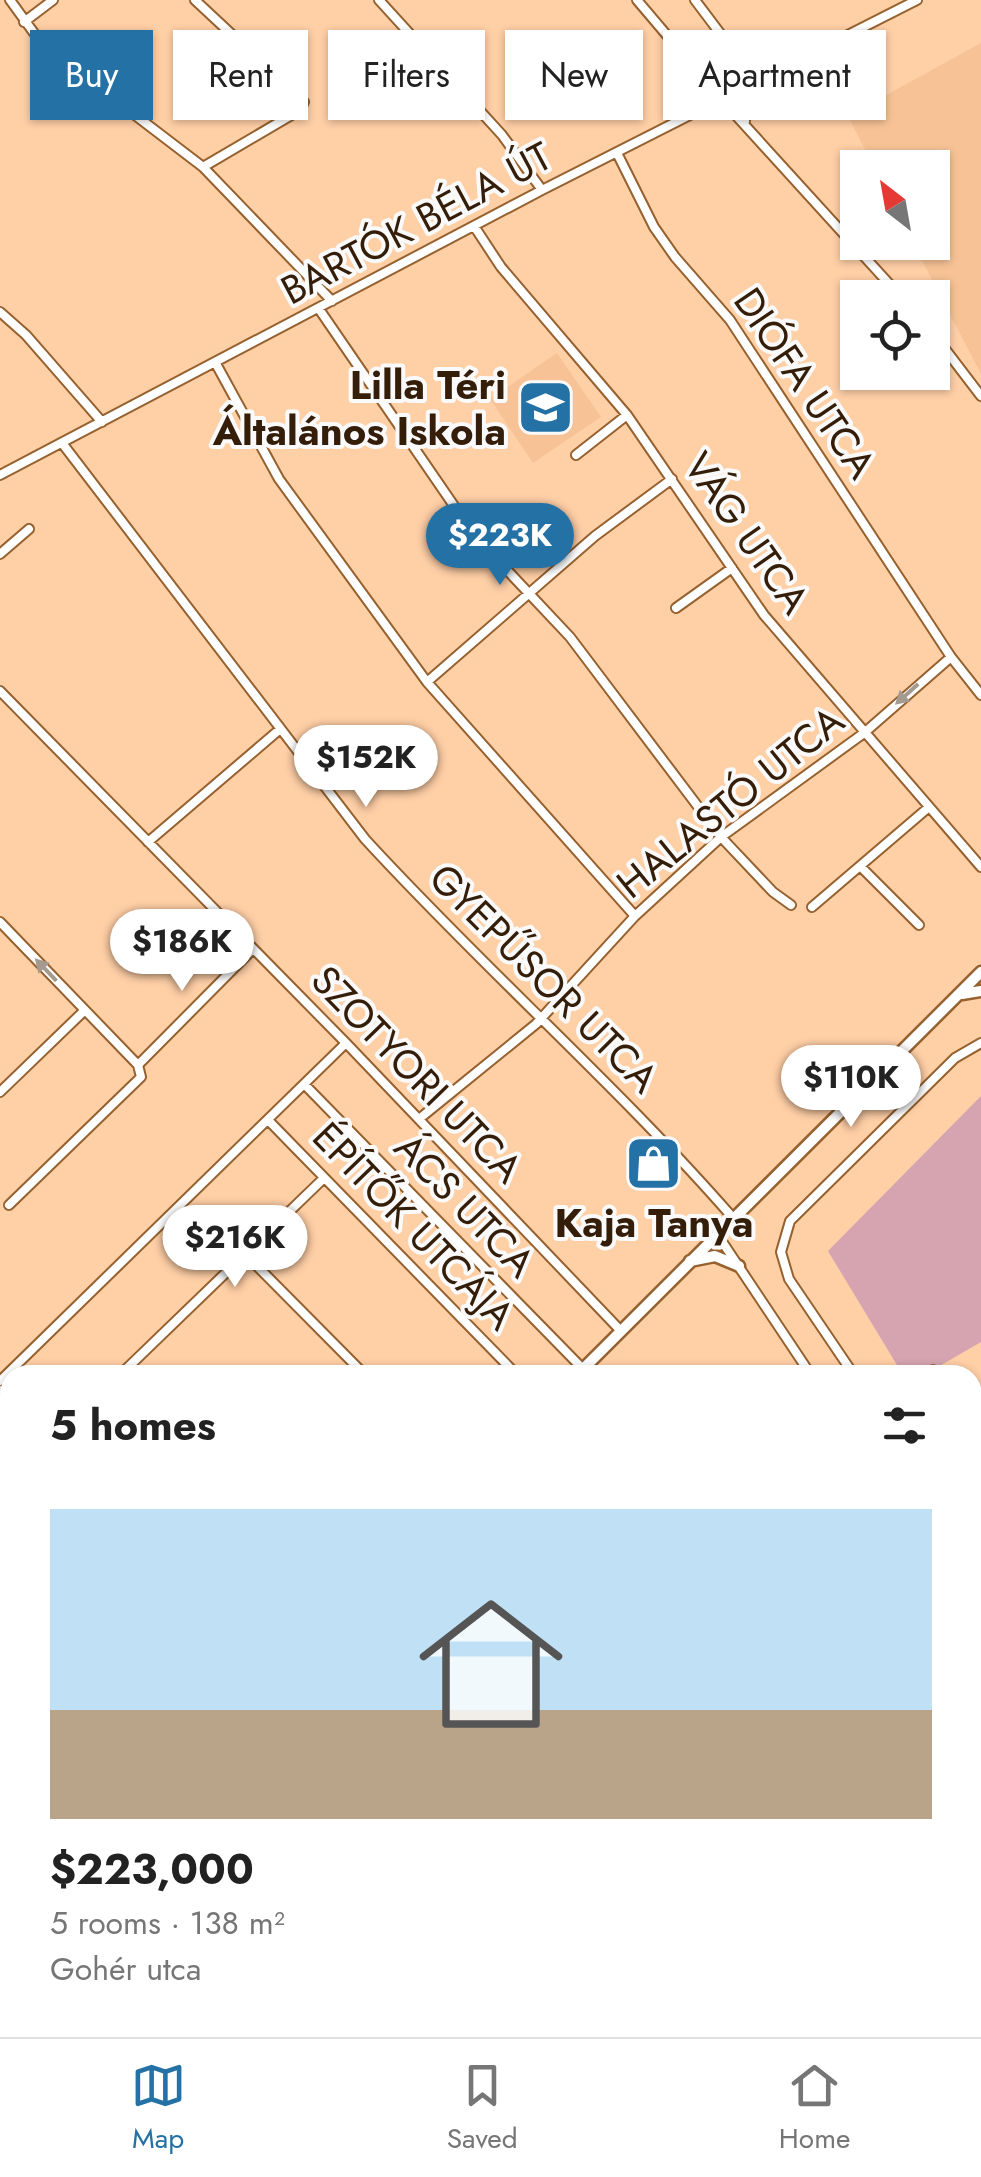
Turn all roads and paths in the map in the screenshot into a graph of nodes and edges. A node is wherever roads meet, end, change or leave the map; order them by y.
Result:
1 (10, 0) edge
2 (54, 0) edge
3 (196, 0) edge
4 (379, 0) edge
5 (636, 0) edge
6 (694, 0) edge
7 (917, 0) edge
8 (24, 22) junction
9 (717, 30) edge
10 (857, 30) edge
11 (663, 31) edge
12 (680, 120) edge
13 (740, 120) edge
14 (746, 120) edge
15 (753, 134) junction
16 (617, 152) junction
17 (203, 167) junction
18 (542, 190) junction
19 (474, 226) junction
20 (886, 280) edge
21 (332, 301) junction
22 (319, 308) junction
23 (0, 312) edge
24 (950, 356) edge
25 (215, 362) junction
26 (981, 396) edge
27 (627, 416) junction
28 (102, 422) junction
29 (62, 443) junction
30 (576, 455) dead end
31 (0, 476) edge
32 (672, 479) junction
33 (29, 529) dead end
34 (0, 554) edge
35 (732, 568) junction
36 (530, 591) junction
37 (676, 608) dead end
38 (951, 657) junction
39 (426, 682) junction
40 (0, 691) edge
41 (981, 696) edge
42 (279, 730) junction
43 (864, 732) junction
44 (929, 807) junction
45 (721, 837) junction
46 (148, 842) junction
47 (860, 866) junction
48 (981, 866) edge
49 (791, 905) dead end
50 (812, 907) dead end
51 (636, 916) junction
52 (0, 922) edge
53 (919, 925) dead end
54 (253, 950) junction
55 (981, 972) edge
56 (981, 991) edge
57 (957, 997) junction
58 (85, 1010) junction
59 (541, 1017) junction
60 (981, 1043) edge
61 (346, 1044) junction
62 (138, 1065) junction
63 (304, 1084) junction
64 (0, 1092) edge
65 (419, 1119) junction
66 (268, 1120) junction
67 (324, 1178) junction
68 (10, 1205) dead end
69 (733, 1218) junction
70 (717, 1234) junction
71 (245, 1254) junction
72 (689, 1261) junction
73 (739, 1266) junction
74 (620, 1330) junction
75 (16, 1365) edge
76 (130, 1365) edge
77 (355, 1365) edge
78 (507, 1365) edge
79 (573, 1365) edge
80 (587, 1365) edge
81 (804, 1365) edge
82 (847, 1365) edge

1 - 8 street
2 - 8 street
3 - 17 street
4 - 18 street
5 - 11 street
6 - 9 street
7 - 10 street, BARTÓK BÉLA ÚT
8 - 17 street
12 - 16 street, BARTÓK BÉLA ÚT
13 - 15 street
14 - 15 street
15 - 20 street
16 - 18 street, BARTÓK BÉLA ÚT
16 - 38 street, DIÓFA UTCA
17 - 21 street
18 - 19 street, BARTÓK BÉLA ÚT
19 - 21 street, BARTÓK BÉLA ÚT
19 - 27 street, VÁG UTCA
21 - 22 street, BARTÓK BÉLA ÚT
22 - 25 street, BARTÓK BÉLA ÚT
22 - 36 street
23 - 28 street
24 - 26 street
25 - 28 street, BARTÓK BÉLA ÚT
25 - 39 street
27 - 30 street
27 - 32 street, VÁG UTCA
28 - 29 street, BARTÓK BÉLA ÚT
29 - 31 street, BARTÓK BÉLA ÚT
29 - 42 street, GYEPŰSOR UTCA
32 - 35 street, VÁG UTCA
32 - 36 street
33 - 34 street
35 - 37 street
35 - 43 street, VÁG UTCA
36 - 39 street
36 - 45 street
38 - 41 street, DIÓFA UTCA
38 -> 43 street, HALASTÓ UTCA
39 - 51 street
40 - 46 street, SZOTYORI UTCA
42 - 46 street
42 - 59 street, GYEPŰSOR UTCA
43 - 44 street, VÁG UTCA
43 - 45 street, HALASTÓ UTCA
44 - 47 street
44 - 48 street, VÁG UTCA
45 - 49 street
45 - 51 street, HALASTÓ UTCA
46 - 54 street, SZOTYORI UTCA
47 - 50 street
47 - 53 street
51 - 59 street, HALASTÓ UTCA
58 -> 52 street
54 - 61 street, SZOTYORI UTCA
54 - 62 street
55 - 57 street
56 - 57 street
57 - 69 street
58 - 62 street
58 - 64 street
59 - 65 street, HALASTÓ UTCA
59 - 69 street, GYEPŰSOR UTCA
60 - 82 street
61 - 63 street
61 - 65 street, SZOTYORI UTCA
62 - 68 street
63 - 66 street
63 - 79 street, ÁCS UTCA
65 - 74 street, SZOTYORI UTCA
66 - 67 street, ÉPÍTŐK UTCÁJA
66 - 75 street
67 - 71 street
67 - 78 street, ÉPÍTŐK UTCÁJA
69 - 70 street
70 - 72 street
70 - 73 street
71 - 76 street
71 - 77 street
72 - 73 street
72 - 74 street
73 - 81 street
74 - 80 street

